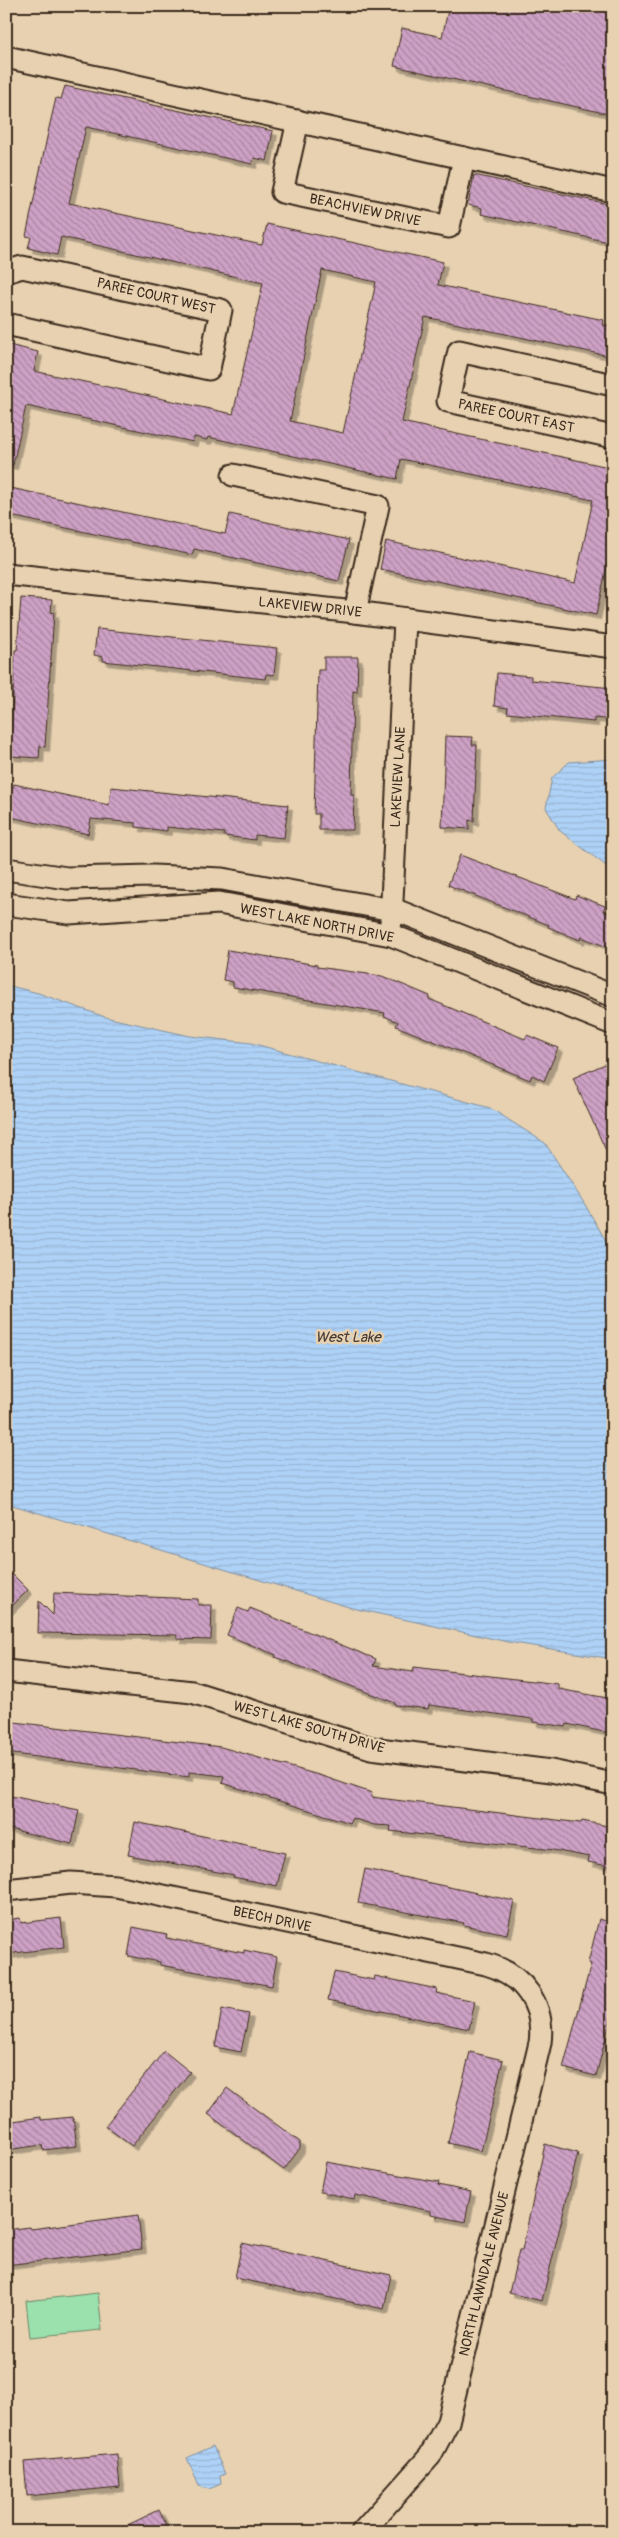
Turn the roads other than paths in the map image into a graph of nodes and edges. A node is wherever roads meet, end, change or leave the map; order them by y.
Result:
1 (6, 57) edge
2 (298, 122) junction
3 (464, 158) junction
4 (613, 191) edge
5 (6, 272) edge
6 (6, 324) edge
7 (613, 385) edge
8 (613, 437) edge
9 (233, 475) dead end
10 (6, 574) edge
11 (354, 612) junction
12 (405, 619) junction
13 (613, 647) edge
14 (6, 869) edge
15 (6, 904) edge
16 (392, 910) junction
17 (391, 935) junction
18 (613, 996) edge
19 (613, 1024) edge
20 (6, 1671) edge
21 (613, 1784) edge
22 (6, 1890) edge
23 (529, 1991) joint
24 (362, 2532) edge

1 - 2 street
2 - 3 street
2 - 3 street, BEACHVIEW DRIVE
3 - 4 street
5 - 6 street, PAREE COURT WEST
7 - 8 street, PAREE COURT EAST
9 - 11 street
10 - 11 street, LAKEVIEW DRIVE
11 - 12 street, LAKEVIEW DRIVE
12 - 13 street, LAKEVIEW DRIVE
12 - 16 street, LAKEVIEW LANE
14 - 16 street, WEST LAKE NORTH DRIVE
15 - 17 street, WEST LAKE NORTH DRIVE
16 - 17 street, LAKEVIEW LANE
16 - 18 street, WEST LAKE NORTH DRIVE
17 - 19 street, WEST LAKE NORTH DRIVE
20 - 21 street, WEST LAKE SOUTH DRIVE
22 - 23 street, BEECH DRIVE
23 - 24 street, NORTH LAWNDALE AVENUE

